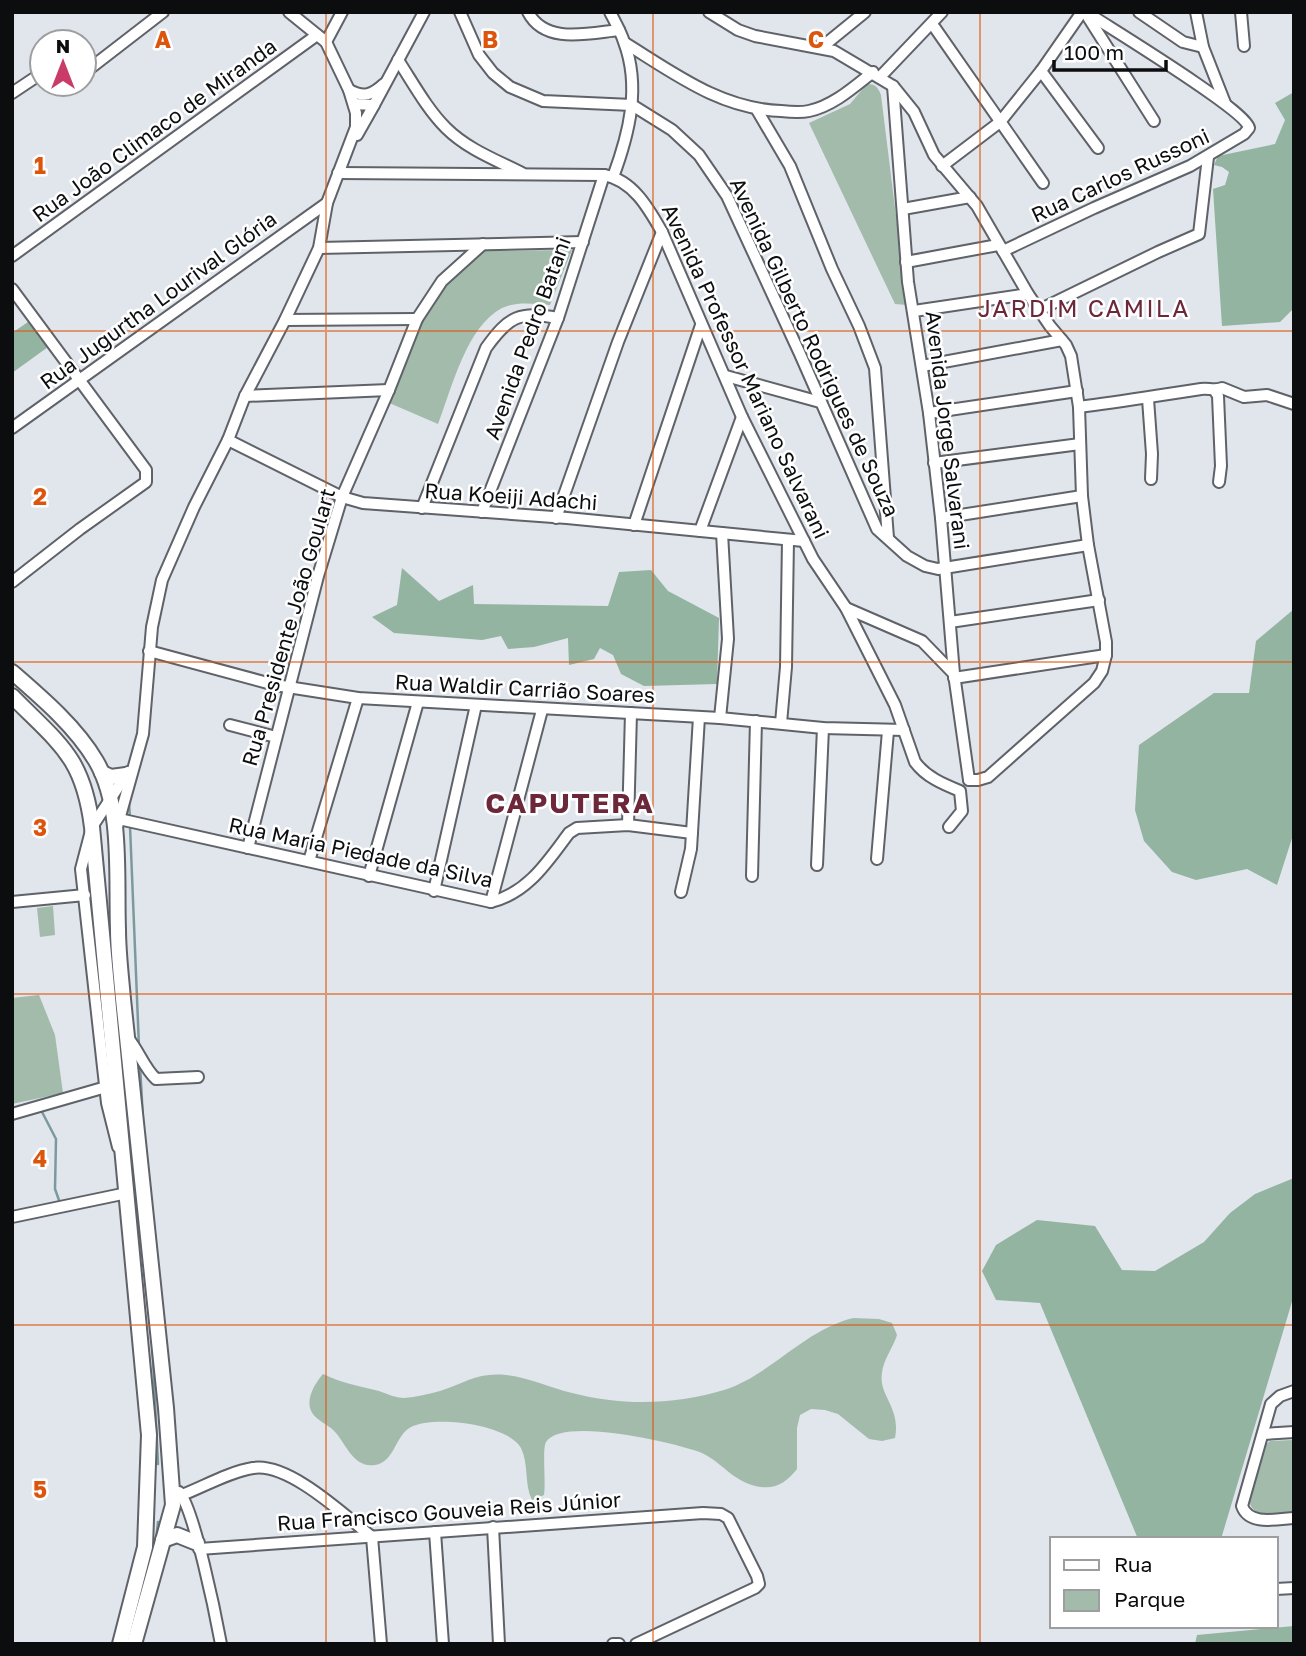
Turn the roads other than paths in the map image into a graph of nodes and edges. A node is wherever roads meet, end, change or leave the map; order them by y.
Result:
1 (163, 12) edge
2 (289, 12) edge
3 (342, 12) edge
4 (424, 12) edge
5 (460, 12) edge
6 (528, 12) edge
7 (610, 12) edge
8 (709, 12) edge
9 (865, 12) edge
10 (942, 12) edge
11 (1084, 12) edge
12 (1139, 12) edge
13 (1196, 12) edge
14 (1241, 12) edge
15 (935, 29) dead end
16 (619, 30) junction
17 (321, 38) junction
18 (625, 43) junction
19 (1244, 46) dead end
20 (822, 47) junction
21 (1203, 47) junction
22 (398, 60) junction
23 (98, 62) edge
24 (1041, 71) junction
25 (876, 74) junction
26 (388, 79) junction
27 (28, 82) edge
28 (892, 86) junction
29 (349, 90) junction
30 (12, 93) edge
31 (1225, 103) junction
32 (354, 104) junction
33 (374, 105) junction
34 (632, 105) junction
35 (757, 110) junction
36 (1154, 121) dead end
37 (1000, 122) junction
38 (350, 143) junction
39 (1098, 148) dead end
40 (476, 150) junction
41 (1208, 157) junction
42 (942, 166) junction
43 (338, 173) junction
44 (523, 174) junction
45 (480, 175) junction
46 (609, 176) junction
47 (1043, 183) dead end
48 (970, 197) junction
49 (327, 203) junction
50 (903, 209) junction
51 (662, 232) junction
52 (583, 242) junction
53 (483, 244) junction
54 (319, 248) junction
55 (1000, 248) junction
56 (12, 256) edge
57 (906, 262) junction
58 (12, 289) edge
59 (1028, 293) junction
60 (1039, 310) junction
61 (914, 311) junction
62 (558, 318) junction
63 (417, 319) junction
64 (285, 320) junction
65 (701, 325) junction
66 (1062, 340) junction
67 (922, 366) junction
68 (726, 376) junction
69 (79, 380) junction
70 (389, 390) junction
71 (1077, 391) junction
72 (1215, 391) junction
73 (245, 396) junction
74 (1148, 398) junction
75 (820, 402) junction
76 (1294, 404) edge
77 (1079, 407) junction
78 (929, 413) junction
79 (742, 416) junction
80 (12, 428) edge
81 (228, 440) junction
82 (1080, 444) junction
83 (934, 463) junction
84 (1151, 478) dead end
85 (1219, 482) dead end
86 (1082, 496) junction
87 (342, 497) junction
88 (422, 508) junction
89 (482, 512) junction
90 (556, 518) junction
91 (941, 518) junction
92 (634, 525) junction
93 (700, 531) junction
94 (722, 533) junction
95 (888, 538) junction
96 (788, 540) junction
97 (804, 541) junction
98 (1088, 545) junction
99 (945, 568) junction
100 (12, 582) edge
101 (1099, 600) junction
102 (846, 608) junction
103 (950, 622) junction
104 (149, 651) junction
105 (1106, 655) junction
106 (12, 672) edge
107 (954, 676) junction
108 (289, 687) junction
109 (12, 696) edge
110 (358, 698) junction
111 (418, 702) junction
112 (476, 705) junction
113 (50, 707) junction
114 (541, 710) junction
115 (30, 713) junction
116 (631, 713) junction
117 (699, 717) junction
118 (720, 718) junction
119 (756, 721) junction
120 (781, 723) junction
121 (230, 725) dead end
122 (823, 728) junction
123 (904, 730) junction
124 (888, 731) junction
125 (276, 737) junction
126 (131, 770) junction
127 (102, 773) junction
128 (969, 780) junction
129 (960, 790) junction
130 (110, 800) junction
131 (628, 825) junction
132 (117, 826) junction
133 (92, 827) junction
134 (949, 827) dead end
135 (692, 833) junction
136 (248, 848) junction
137 (877, 859) dead end
138 (309, 861) junction
139 (817, 865) dead end
140 (369, 876) junction
141 (752, 876) dead end
142 (434, 891) junction
143 (681, 892) dead end
144 (85, 895) junction
145 (12, 902) edge
146 (491, 902) junction
147 (128, 1038) junction
148 (198, 1077) dead end
149 (106, 1087) junction
150 (12, 1114) edge
151 (125, 1173) junction
152 (127, 1193) junction
153 (12, 1217) edge
154 (136, 1301) junction
155 (159, 1330) junction
156 (1294, 1391) edge
157 (1294, 1432) edge
158 (1263, 1434) junction
159 (149, 1486) junction
160 (177, 1491) junction
161 (147, 1504) junction
162 (172, 1515) junction
163 (1294, 1518) edge
164 (193, 1522) junction
165 (493, 1527) junction
166 (435, 1532) junction
167 (372, 1537) junction
168 (163, 1540) junction
169 (198, 1546) junction
170 (120, 1644) edge
171 (134, 1644) edge
172 (221, 1644) edge
173 (381, 1644) edge
174 (443, 1644) edge
175 (499, 1644) edge
176 (612, 1644) edge
177 (619, 1644) edge
178 (636, 1644) edge

1 - 23 street
2 - 17 street
3 - 17 street
4 - 22 street
5 - 34 street
6 - 16 street
7 - 16 street, Avenida Pedro Batani
8 - 20 street
9 - 20 street
10 - 25 street
11 - 24 street
11 - 31 street
11 - 36 street
12 - 21 street
13 - 21 street
14 - 19 street
15 - 37 street
16 - 18 street, Avenida Pedro Batani
17 - 29 street
17 - 56 street, Rua João Climaco de Miranda
18 - 34 street, Avenida Pedro Batani
18 - 35 street
20 - 25 street
21 - 31 street
22 - 26 street
22 - 40 street
24 - 37 street
24 - 39 street
25 - 28 street
25 - 35 street
26 - 29 street
26 - 33 street
27 - 30 street
28 - 42 street
28 - 50 street, Avenida Jorge Salvarani
29 - 32 street
31 - 41 street, Rua Carlos Russoni
32 - 33 street
32 - 38 street
33 - 38 street
34 - 46 street, Avenida Pedro Batani
34 - 75 street, Avenida Gilberto Rodrigues de Souza
35 - 95 street
37 - 42 street
37 - 47 street
38 - 43 street
40 - 44 street
40 - 45 street
41 - 55 street, Rua Carlos Russoni
41 - 60 street
42 - 48 street
43 - 45 street
43 - 49 street
44 - 45 street
44 - 46 street
46 - 51 street, Avenida Professor Mariano Salvarani
46 - 52 street, Avenida Pedro Batani
48 - 50 street
48 - 55 street
49 - 54 street
49 - 69 street, Rua Jugurtha Lourival Glória
50 - 57 street, Avenida Jorge Salvarani
51 - 65 street, Avenida Professor Mariano Salvarani
51 - 90 street
52 - 53 street
52 - 62 street, Avenida Pedro Batani
53 - 54 street
53 - 63 street, Rua Presidente João Goulart
54 - 64 street
55 - 57 street, Rua Carlos Russoni
55 - 59 street
57 - 61 street, Avenida Jorge Salvarani
58 - 69 street
59 - 60 street
59 - 61 street
60 - 66 street
61 - 67 street, Avenida Jorge Salvarani
62 - 88 street
62 - 89 street, Avenida Pedro Batani
63 - 64 street
63 - 70 street, Rua Presidente João Goulart
64 - 73 street
65 - 68 street, Avenida Professor Mariano Salvarani
65 - 92 street
66 - 67 street
66 - 71 street
67 - 78 street, Avenida Jorge Salvarani
68 - 75 street
68 - 79 street, Avenida Professor Mariano Salvarani
69 - 80 street, Rua Jugurtha Lourival Glória
69 - 100 street
70 - 73 street
70 - 87 street, Rua Presidente João Goulart
71 - 77 street
71 - 78 street
72 - 74 street
72 - 76 street
72 - 85 street
73 - 81 street
74 - 77 street
74 - 84 street
75 - 95 street, Avenida Gilberto Rodrigues de Souza
77 - 82 street
78 - 83 street, Avenida Jorge Salvarani
79 - 93 street
79 - 97 street, Avenida Professor Mariano Salvarani
81 - 87 street, Rua Koeiji Adachi
81 - 104 street
82 - 83 street
82 - 86 street
83 - 91 street, Avenida Jorge Salvarani
86 - 91 street
86 - 98 street
87 - 88 street, Rua Koeiji Adachi
87 - 108 street, Rua Presidente João Goulart
88 - 89 street, Rua Koeiji Adachi
89 - 90 street, Rua Koeiji Adachi
90 - 92 street, Rua Koeiji Adachi
91 - 99 street, Avenida Jorge Salvarani
92 - 93 street, Rua Koeiji Adachi
93 - 94 street, Rua Koeiji Adachi
94 - 96 street, Rua Koeiji Adachi
94 - 118 street
95 - 99 street, Avenida Gilberto Rodrigues de Souza
96 - 97 street, Rua Koeiji Adachi
96 - 120 street
97 - 102 street, Avenida Professor Mariano Salvarani
98 - 99 street
98 - 101 street
99 - 103 street, Avenida Jorge Salvarani
101 - 103 street
101 - 105 street
102 - 107 street
102 - 123 street, Avenida Professor Mariano Salvarani
103 - 107 street, Avenida Jorge Salvarani
104 - 108 street, Rua Waldir Carrião Soares
104 - 126 street
105 - 107 street
105 - 128 street
106 - 113 main road
107 - 128 street, Avenida Jorge Salvarani
108 - 110 street, Rua Waldir Carrião Soares
108 - 125 street, Rua Presidente João Goulart
109 - 115 main road
110 - 111 street, Rua Waldir Carrião Soares
110 - 138 street
111 - 112 street, Rua Waldir Carrião Soares
111 - 140 street
112 - 114 street, Rua Waldir Carrião Soares
112 - 142 street
113 - 115 main road
113 - 127 main road
114 - 116 street, Rua Waldir Carrião Soares
114 - 146 street
115 - 133 main road
116 - 117 street, Rua Waldir Carrião Soares
116 - 131 street
117 - 118 street, Rua Waldir Carrião Soares
117 - 135 street
118 - 119 street, Rua Waldir Carrião Soares
119 - 120 street, Rua Waldir Carrião Soares
119 - 141 street
120 - 122 street, Rua Waldir Carrião Soares
121 - 125 street
122 - 124 street, Rua Waldir Carrião Soares
122 - 139 street
123 - 124 street, Rua Waldir Carrião Soares
123 - 129 street, Avenida Professor Mariano Salvarani
124 - 137 street
125 - 136 street, Rua Presidente João Goulart
126 - 127 main road
126 - 130 street
126 - 132 street
127 - 130 main road
128 - 129 street
129 - 134 street
130 - 132 main road
130 - 133 street
131 - 135 street, Rua Maria Piedade da Silva
131 - 146 street, Rua Maria Piedade da Silva
132 - 136 street, Rua Maria Piedade da Silva
132 - 147 main road
133 - 144 street
133 - 151 main road
135 - 143 street
136 - 138 street, Rua Maria Piedade da Silva
138 - 140 street, Rua Maria Piedade da Silva
140 - 142 street, Rua Maria Piedade da Silva
142 - 146 street, Rua Maria Piedade da Silva
144 - 145 street
144 - 149 street
147 - 148 street
147 - 155 main road
149 - 150 street
149 - 151 street
151 - 152 main road
152 - 153 street
152 - 154 main road
154 - 155 main road
154 - 159 main road
155 - 160 main road
156 - 158 street
157 - 158 street
158 - 163 street
159 - 160 main road
159 - 161 main road
160 - 162 main road
160 - 164 street
160 - 167 street
161 - 162 main road
161 - 170 main road
162 - 164 street
162 - 168 main road
164 - 169 street
165 - 166 street, Rua Francisco Gouveia Reis Júnior
165 - 175 street
165 - 178 street, Rua Francisco Gouveia Reis Júnior
166 - 167 street, Rua Francisco Gouveia Reis Júnior
166 - 174 street
167 - 169 street, Rua Francisco Gouveia Reis Júnior
167 - 173 street
168 - 169 main road
168 - 171 main road
169 - 172 street
176 - 177 street

